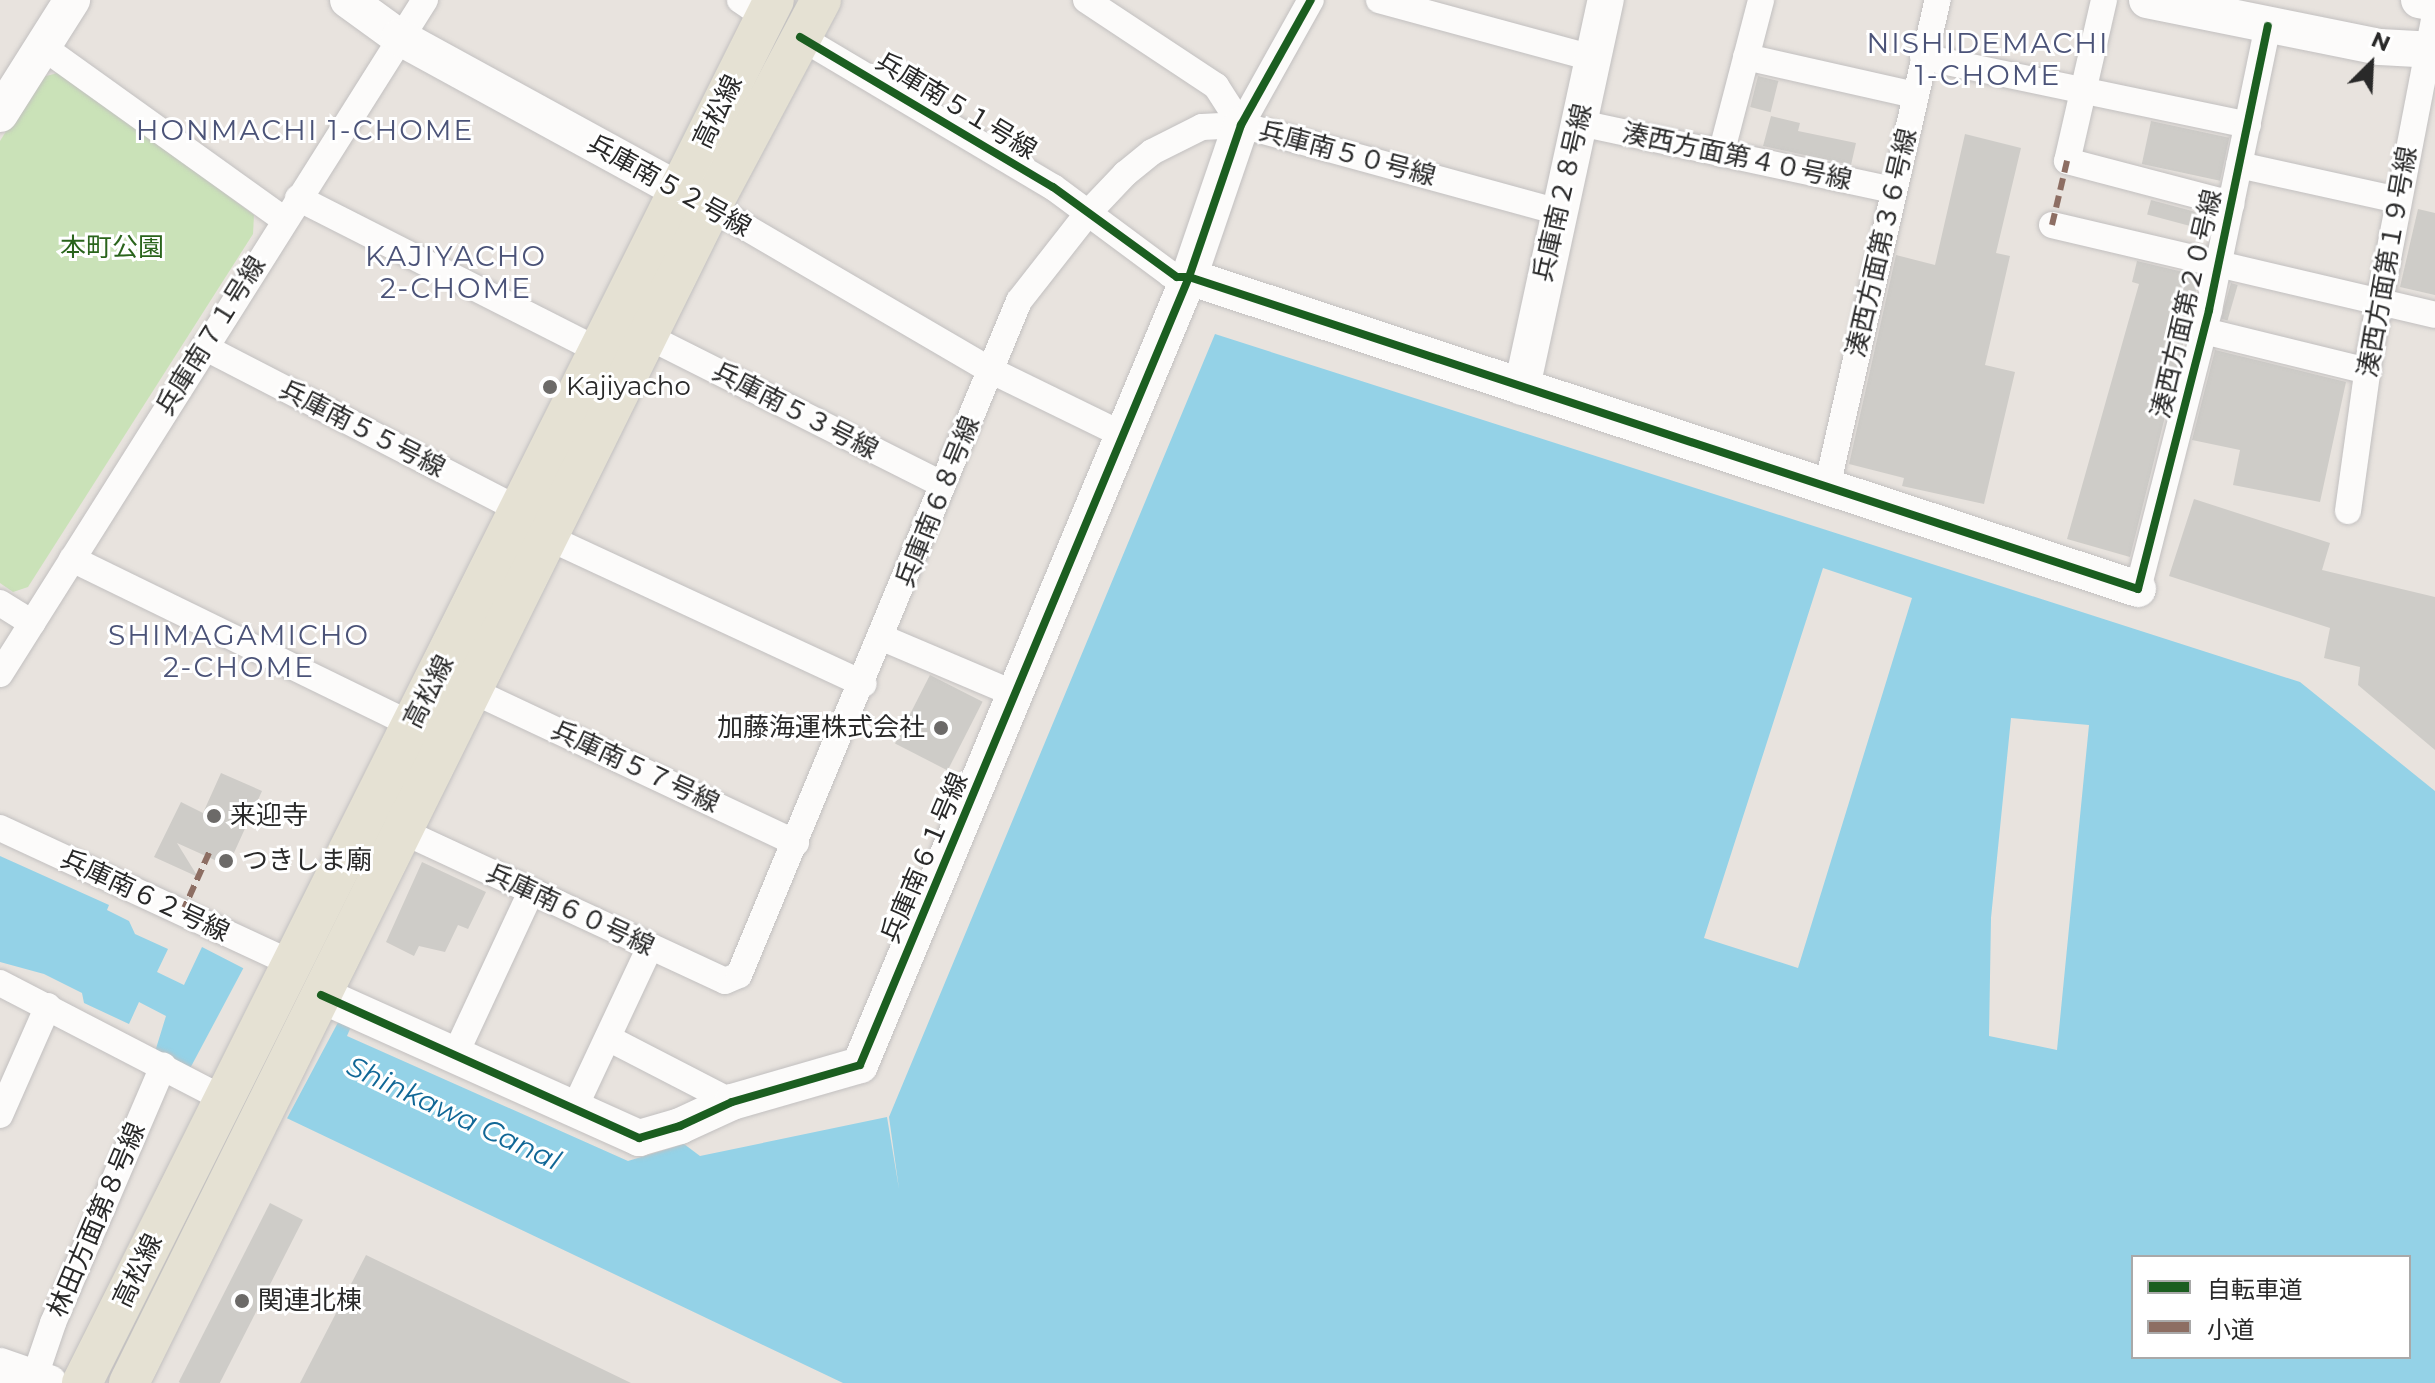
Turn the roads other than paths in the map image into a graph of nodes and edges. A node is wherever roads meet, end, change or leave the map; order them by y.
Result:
1 (72, 0) edge
2 (348, 0) edge
3 (425, 0) edge
4 (821, 0) edge
5 (1086, 0) edge
6 (1311, 0) edge
7 (1379, 0) edge
8 (1606, 0) edge
9 (1761, 0) edge
10 (1938, 0) edge
11 (2104, 0) edge
12 (2147, 0) edge
13 (2209, 0) edge
14 (2419, 0) edge
15 (2435, 3) edge
16 (759, 5) edge
17 (2435, 14) edge
18 (2268, 26) junction
19 (399, 37) junction
20 (800, 37) junction
21 (43, 47) junction
22 (2431, 50) edge
23 (1746, 57) junction
24 (1923, 57) junction
25 (1592, 58) junction
26 (2083, 91) junction
27 (1915, 95) junction
28 (0, 114) edge
29 (1580, 123) junction
30 (1241, 125) junction
31 (2248, 125) junction
32 (1721, 154) junction
33 (2239, 165) junction
34 (1893, 190) junction
35 (695, 199) junction
36 (2398, 200) junction
37 (2231, 204) junction
38 (292, 209) junction
39 (1556, 211) junction
40 (1088, 213) junction
41 (2052, 225) dead end
42 (2219, 265) junction
43 (1189, 277) junction
44 (2379, 303) junction
45 (2435, 315) edge
46 (2204, 331) junction
47 (647, 336) junction
48 (204, 347) junction
49 (599, 351) junction
50 (992, 371) junction
51 (2368, 371) junction
52 (1522, 387) junction
53 (1123, 435) junction
54 (943, 485) junction
55 (1827, 487) junction
56 (2348, 511) dead end
57 (534, 524) junction
58 (72, 559) junction
59 (2138, 589) joint
60 (0, 603) edge
61 (32, 623) junction
62 (883, 638) junction
63 (0, 674) edge
64 (863, 684) junction
65 (473, 691) junction
66 (1015, 694) junction
67 (413, 725) junction
68 (0, 828) edge
69 (402, 831) junction
70 (796, 843) junction
71 (531, 892) junction
72 (650, 947) junction
73 (285, 974) junction
74 (739, 975) joint
75 (0, 983) edge
76 (318, 1000) junction
77 (48, 1006) junction
78 (608, 1038) junction
79 (455, 1055) junction
80 (163, 1066) junction
81 (226, 1094) junction
82 (732, 1102) junction
83 (574, 1109) junction
84 (0, 1115) edge
85 (0, 1366) edge
86 (42, 1380) edge
87 (82, 1383) edge
88 (129, 1383) edge

1 - 21 street
2 - 19 street, 兵庫南５２号線
3 - 19 street, 兵庫南７１号線
4 - 20 main road, 高松線
5 - 30 street, 兵庫南５０号線
6 - 30 street
7 - 25 street
8 - 25 street, 兵庫南２８号線
9 - 23 street
10 - 24 street, 湊西方面第３６号線
11 - 26 street
12 - 18 street
13 - 22 street
14 - 15 street
16 - 35 main road, 高松線
17 - 22 street, 湊西方面第１９号線
18 - 22 street
18 - 31 street, 湊西方面第２０号線
19 - 35 street, 兵庫南５２号線
19 - 38 street, 兵庫南７１号線
20 - 35 main road, 高松線
20 - 40 street, 兵庫南５１号線
21 - 28 street
21 - 38 street
22 - 36 street, 湊西方面第１９号線
23 - 27 street
23 - 32 street
24 - 26 street
24 - 27 street, 湊西方面第３６号線
25 - 29 street, 兵庫南２８号線
26 - 31 street
26 - 37 street
27 - 34 street, 湊西方面第３６号線
29 - 32 street, 湊西方面第４０号線
29 - 39 street, 兵庫南２８号線
30 - 39 street, 兵庫南５０号線
30 - 40 street, 兵庫南６８号線
30 - 43 street, 兵庫南６１号線
31 - 33 street, 湊西方面第２０号線
32 - 34 street, 湊西方面第４０号線
33 - 36 street
33 - 37 street, 湊西方面第２０号線
34 - 55 street, 湊西方面第３６号線
35 - 47 main road, 高松線
35 - 49 main road, 高松線
35 - 50 street, 兵庫南５２号線
36 - 44 street, 湊西方面第１９号線
37 - 42 street, 湊西方面第２０号線
38 - 48 street, 兵庫南７１号線
38 - 49 street
39 - 52 street, 兵庫南２８号線
40 - 43 street, 兵庫南５１号線
40 - 50 street, 兵庫南６８号線
41 - 42 street
42 - 44 street
42 - 46 street, 湊西方面第２０号線
43 - 52 street
43 - 53 street, 兵庫南６１号線
44 - 45 street
44 - 51 street, 湊西方面第１９号線
46 - 51 street
46 - 59 street, 湊西方面第２０号線
47 - 54 street, 兵庫南５３号線
47 - 57 main road, 高松線
48 - 57 street, 兵庫南５５号線
48 - 58 street, 兵庫南７１号線
49 - 57 main road, 高松線
50 - 53 street, 兵庫南５２号線
50 - 54 street, 兵庫南６８号線
51 - 56 street, 湊西方面第１９号線
52 - 55 street
53 - 66 street, 兵庫南６１号線
54 - 62 street, 兵庫南６８号線
55 - 59 street
57 - 64 street, 兵庫南５５号線
57 - 65 main road, 高松線
57 - 67 main road, 高松線
58 - 61 street, 兵庫南７１号線
58 - 67 street
60 - 61 street
61 - 63 street, 兵庫南７１号線
62 - 64 street, 兵庫南６８号線
62 - 66 street
64 - 70 street, 兵庫南６８号線
65 - 69 main road, 高松線
65 - 70 street, 兵庫南５７号線
66 - 82 street, 兵庫南６１号線
67 - 73 main road, 高松線
68 - 73 street, 兵庫南６２号線
69 - 71 street, 兵庫南６０号線
69 - 76 main road, 高松線
70 - 74 street, 兵庫南６８号線
71 - 72 street, 兵庫南６０号線
71 - 79 street
72 - 74 street, 兵庫南６０号線
72 - 78 street
73 - 81 main road, 高松線
75 - 77 street
76 - 79 street, 兵庫南６１号線
76 - 88 main road, 高松線
77 - 80 street
77 - 84 street
78 - 82 street
78 - 83 street
79 - 83 street, 兵庫南６１号線
80 - 81 street
80 - 86 street, 林田方面第８号線
81 - 87 main road, 高松線
82 - 83 street, 兵庫南６１号線
85 - 86 street

